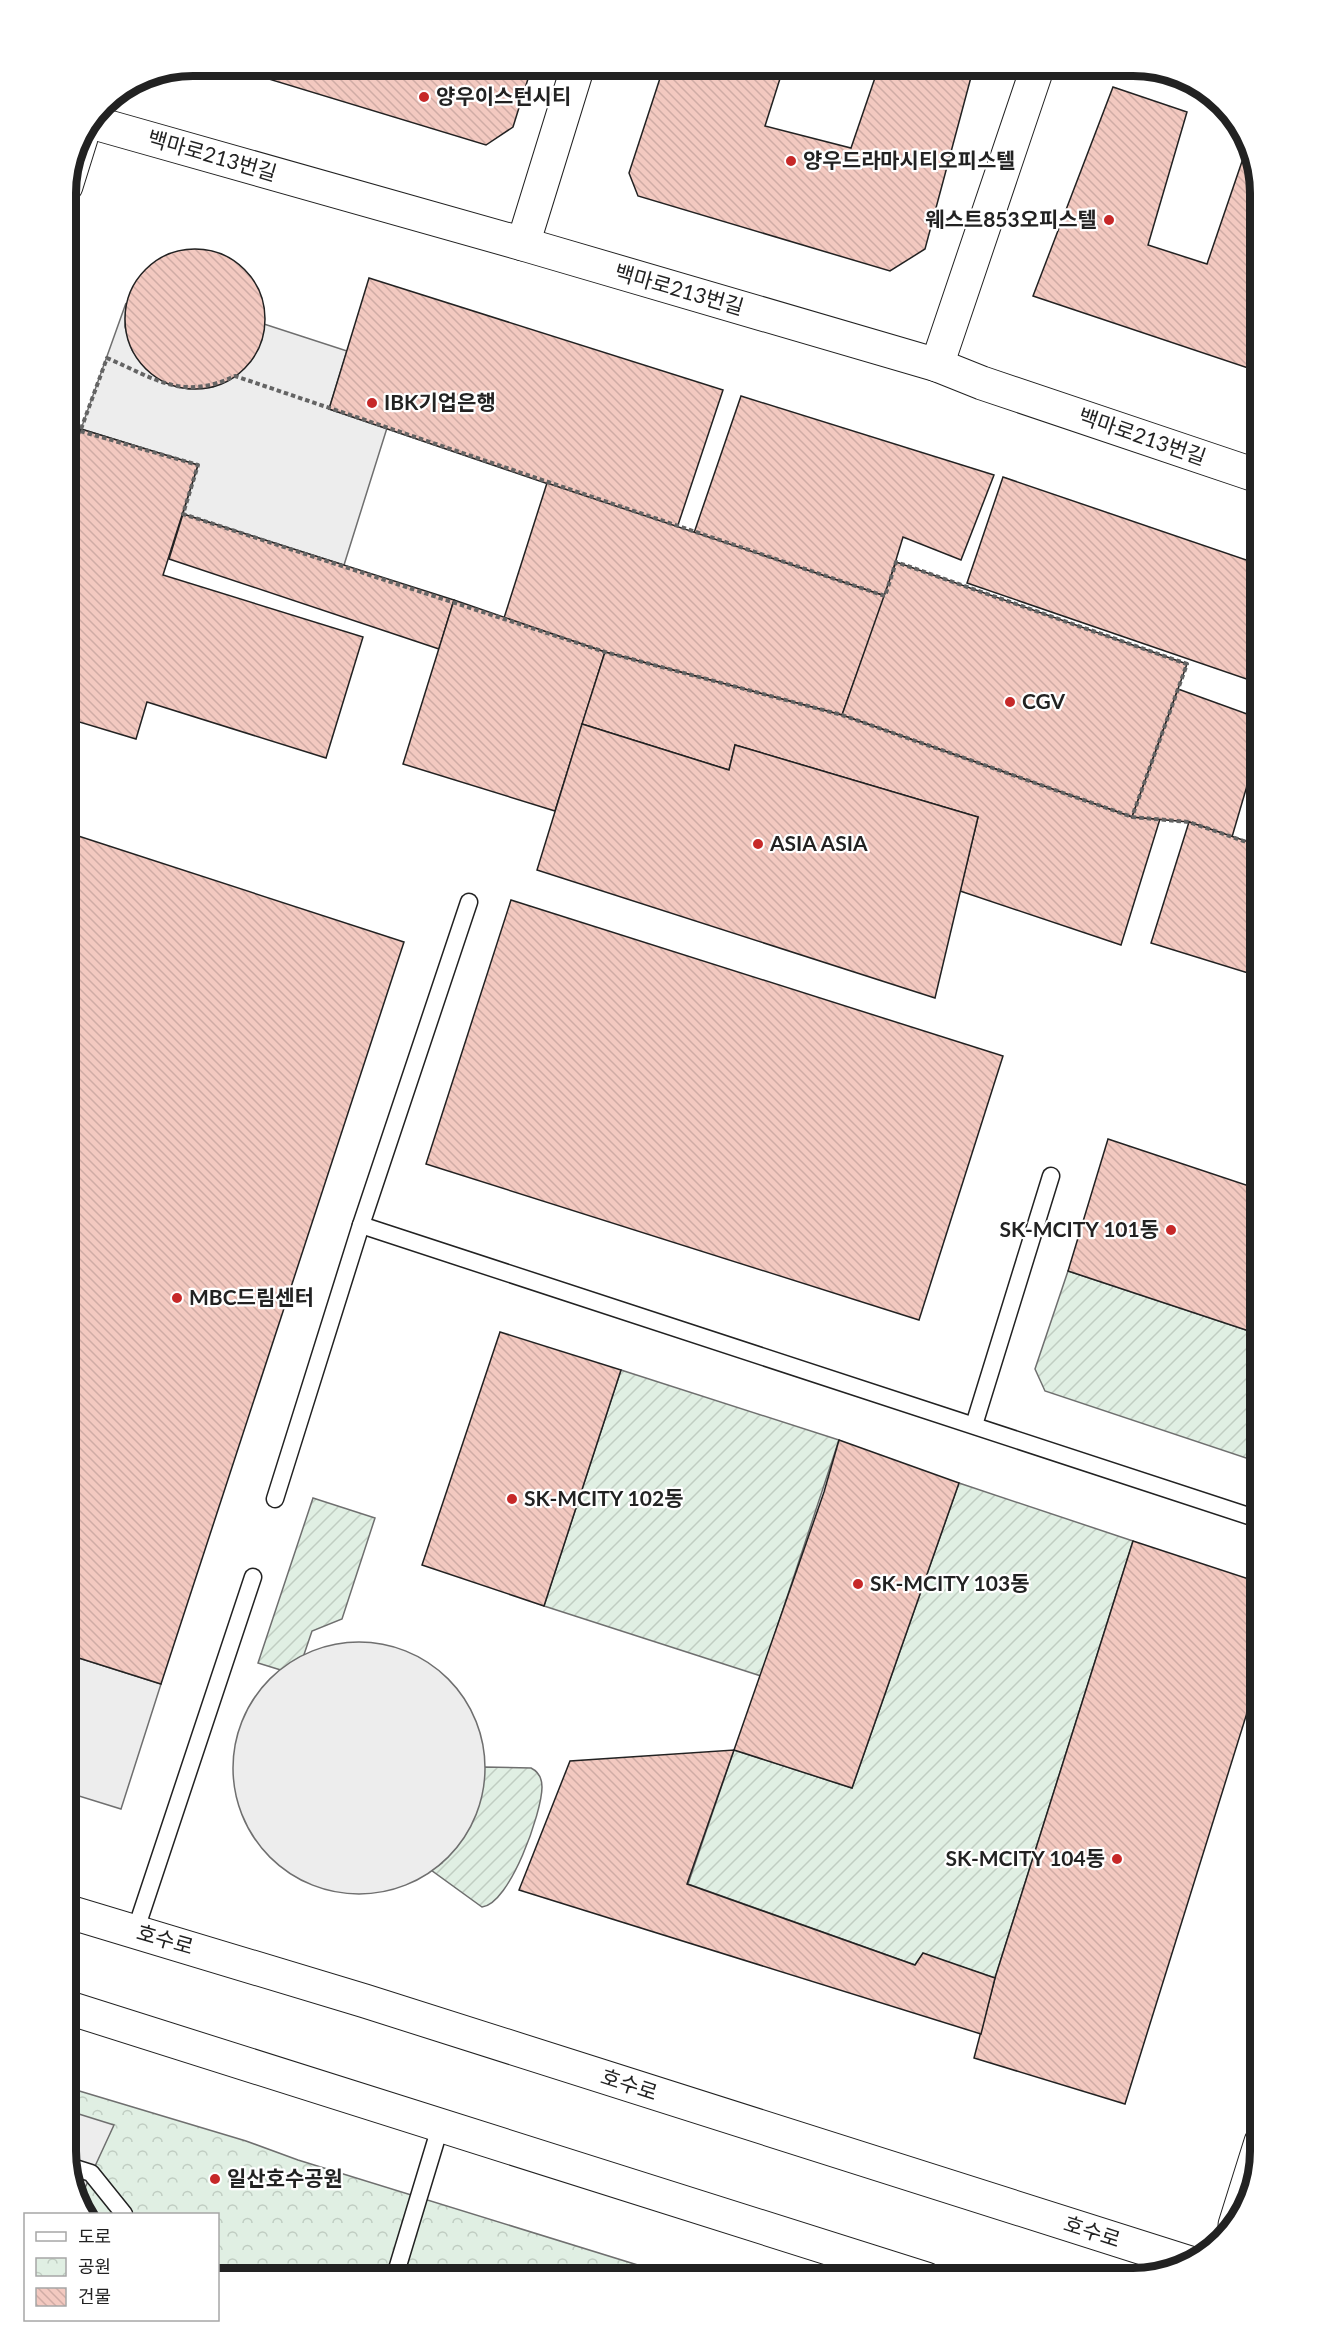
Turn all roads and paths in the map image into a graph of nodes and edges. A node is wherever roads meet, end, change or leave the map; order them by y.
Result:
1 (575, 76) edge
2 (1034, 77) edge
3 (99, 124) edge
4 (523, 244) junction
5 (938, 365) junction
6 (77, 428) edge
7 (81, 429) junction
8 (1250, 473) edge
9 (1132, 817) junction
10 (1250, 842) edge
11 (469, 902) dead end
12 (1051, 1176) dead end
13 (361, 1225) junction
14 (974, 1425) junction
15 (275, 1499) dead end
16 (1250, 1516) edge
17 (254, 1577) dead end
18 (76, 1914) edge
19 (135, 1932) junction
20 (76, 2010) edge
21 (441, 2124) junction
22 (78, 2169) edge
23 (123, 2213) edge
24 (1179, 2260) edge
25 (397, 2268) edge
26 (892, 2268) edge

1 - 4 main road
2 - 5 main road
3 - 4 main road, 백마로213번길
4 - 5 main road, 백마로213번길
5 - 8 main road, 백마로213번길
6 - 7 path
7 - 9 path
7 - 9 path
9 - 10 path
11 - 13 lane
12 - 14 lane
13 - 14 lane
13 - 15 lane
14 - 16 lane
17 - 19 lane
18 - 19 main road, 호수로
19 - 24 main road, 호수로
20 - 21 main road
21 - 25 lane
21 - 26 main road
22 - 23 lane

